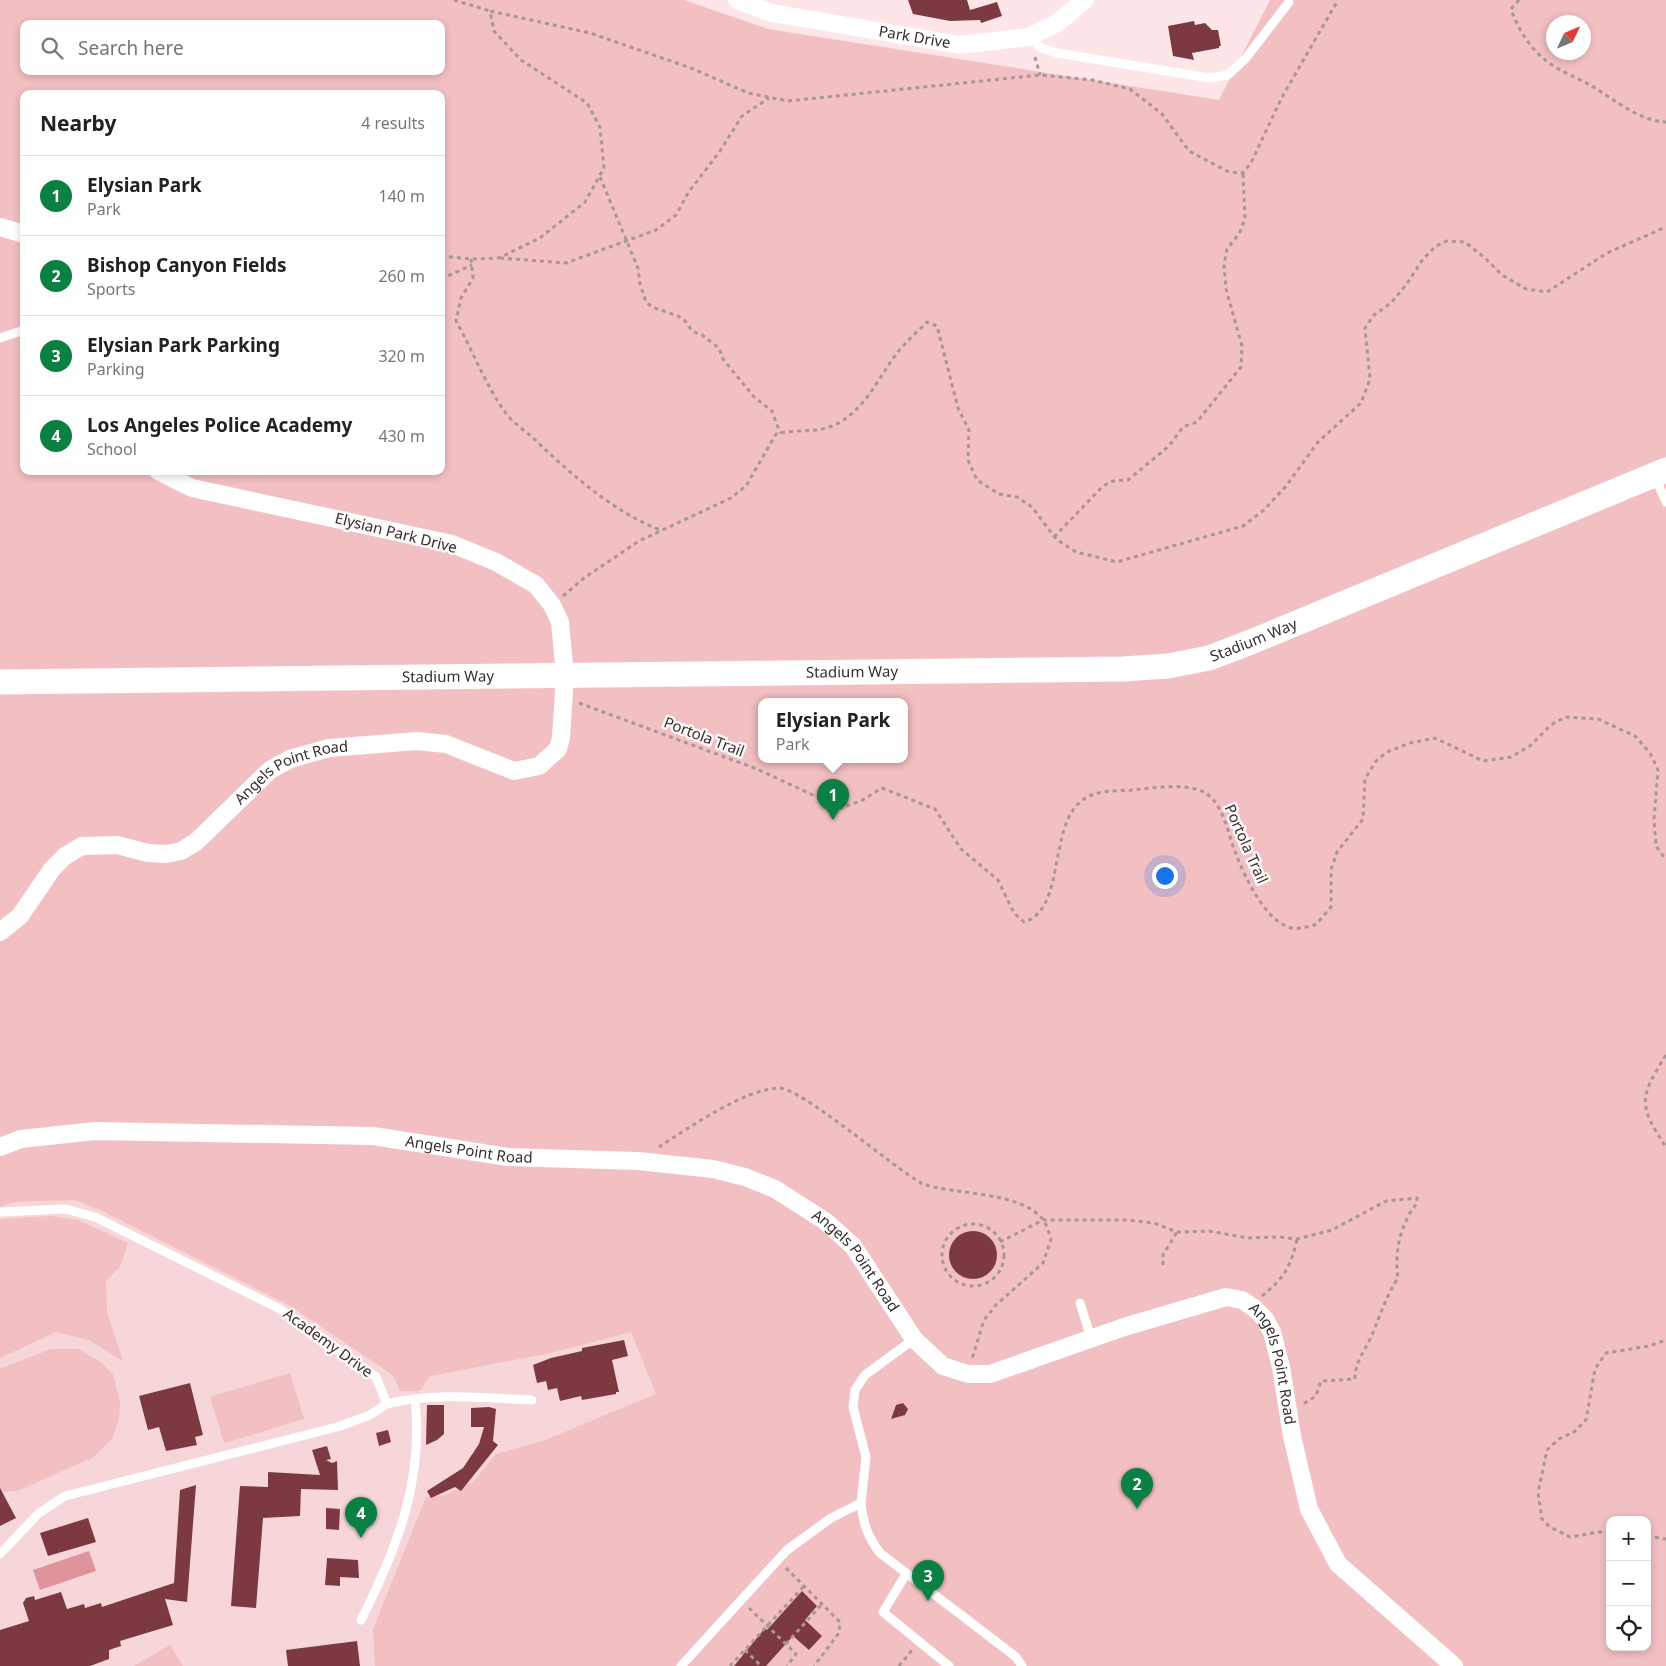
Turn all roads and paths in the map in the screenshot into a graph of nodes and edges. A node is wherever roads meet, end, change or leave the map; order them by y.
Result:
1 (454, 0) edge
2 (737, 0) edge
3 (1085, 0) edge
4 (1338, 0) edge
5 (1519, 0) edge
6 (1289, 2) dead end
7 (490, 11) junction
8 (1029, 37) junction
9 (769, 98) junction
10 (1666, 122) edge
11 (1243, 173) junction
12 (600, 177) junction
13 (0, 227) edge
14 (1666, 227) edge
15 (20, 233) edge
16 (628, 242) junction
17 (445, 256) edge
18 (500, 258) junction
19 (471, 259) junction
20 (472, 265) junction
21 (445, 277) edge
22 (20, 331) edge
23 (0, 338) edge
24 (780, 433) junction
25 (1660, 472) edge
26 (166, 475) edge
27 (1666, 502) edge
28 (660, 530) junction
29 (1054, 537) junction
30 (552, 605) junction
31 (0, 682) edge
32 (565, 687) junction
33 (1666, 860) edge
34 (0, 932) edge
35 (1666, 1055) edge
36 (0, 1147) edge
37 (1666, 1147) edge
38 (638, 1161) junction
39 (0, 1212) edge
40 (1043, 1220) junction
41 (1177, 1232) junction
42 (1297, 1239) junction
43 (1000, 1242) junction
44 (1162, 1265) dead end
45 (1080, 1303) dead end
46 (1251, 1306) junction
47 (914, 1338) junction
48 (1091, 1338) junction
49 (1666, 1340) edge
50 (968, 1374) junction
51 (415, 1399) junction
52 (532, 1400) dead end
53 (387, 1404) junction
54 (1290, 1414) junction
55 (862, 1503) junction
56 (1606, 1533) edge
57 (1651, 1537) edge
58 (1666, 1539) edge
59 (0, 1554) edge
60 (778, 1560) junction
61 (906, 1574) junction
62 (804, 1586) junction
63 (741, 1601) junction
64 (822, 1604) junction
65 (361, 1620) dead end
66 (767, 1626) junction
67 (919, 1642) junction
68 (786, 1644) junction
69 (744, 1650) junction
70 (681, 1666) edge
71 (730, 1666) edge
72 (761, 1666) edge
73 (787, 1666) edge
74 (814, 1666) edge
75 (899, 1666) edge
76 (948, 1666) edge
77 (1022, 1666) edge
78 (1454, 1666) edge

1 - 7 path
2 - 8 street, Park Drive
3 - 8 street, Park Drive
4 - 11 path
5 - 10 path
6 - 8 lane
7 - 9 path
7 - 12 path
9 - 11 path
9 - 16 path
11 - 29 path
12 - 16 path
12 - 18 path
13 - 15 street
14 - 29 path
16 - 18 path
16 - 24 path
17 - 19 path
18 - 19 path
19 - 20 path
20 - 21 path
20 - 28 path
22 - 23 lane
24 - 28 path
24 - 29 path
25 - 27 lane
25 - 32 main road, Stadium Way
26 - 30 street, Elysian Park Drive
28 - 30 path
30 - 32 street, Elysian Park Drive
31 - 32 main road, Stadium Way
32 - 33 path, Portola Trail
32 - 34 street, Angels Point Road
35 - 37 path
36 - 38 street, Angels Point Road
38 - 40 path
38 - 47 street, Angels Point Road
39 - 53 lane, Academy Drive
40 - 41 path
40 - 43 path
40 - 50 path
41 - 42 path
41 - 44 path
42 - 46 path
42 - 54 path
43 - 43 path
45 - 48 lane
46 - 48 street, Angels Point Road
46 - 54 street, Angels Point Road
47 - 50 street, Angels Point Road
47 - 55 lane
48 - 50 street, Angels Point Road
49 - 56 path
51 - 52 lane
51 - 53 lane
51 - 65 lane
53 - 59 lane
54 - 78 street, Angels Point Road
55 - 60 lane
55 - 61 lane
57 - 58 path
60 - 62 path
60 - 63 lane
61 - 67 lane
61 - 77 lane
62 - 64 path
62 - 66 path
63 - 66 path
63 - 70 lane
64 - 68 path
64 - 74 path
66 - 68 path
66 - 69 path
67 - 75 path
67 - 76 lane
68 - 73 path
69 - 71 path
69 - 72 path

